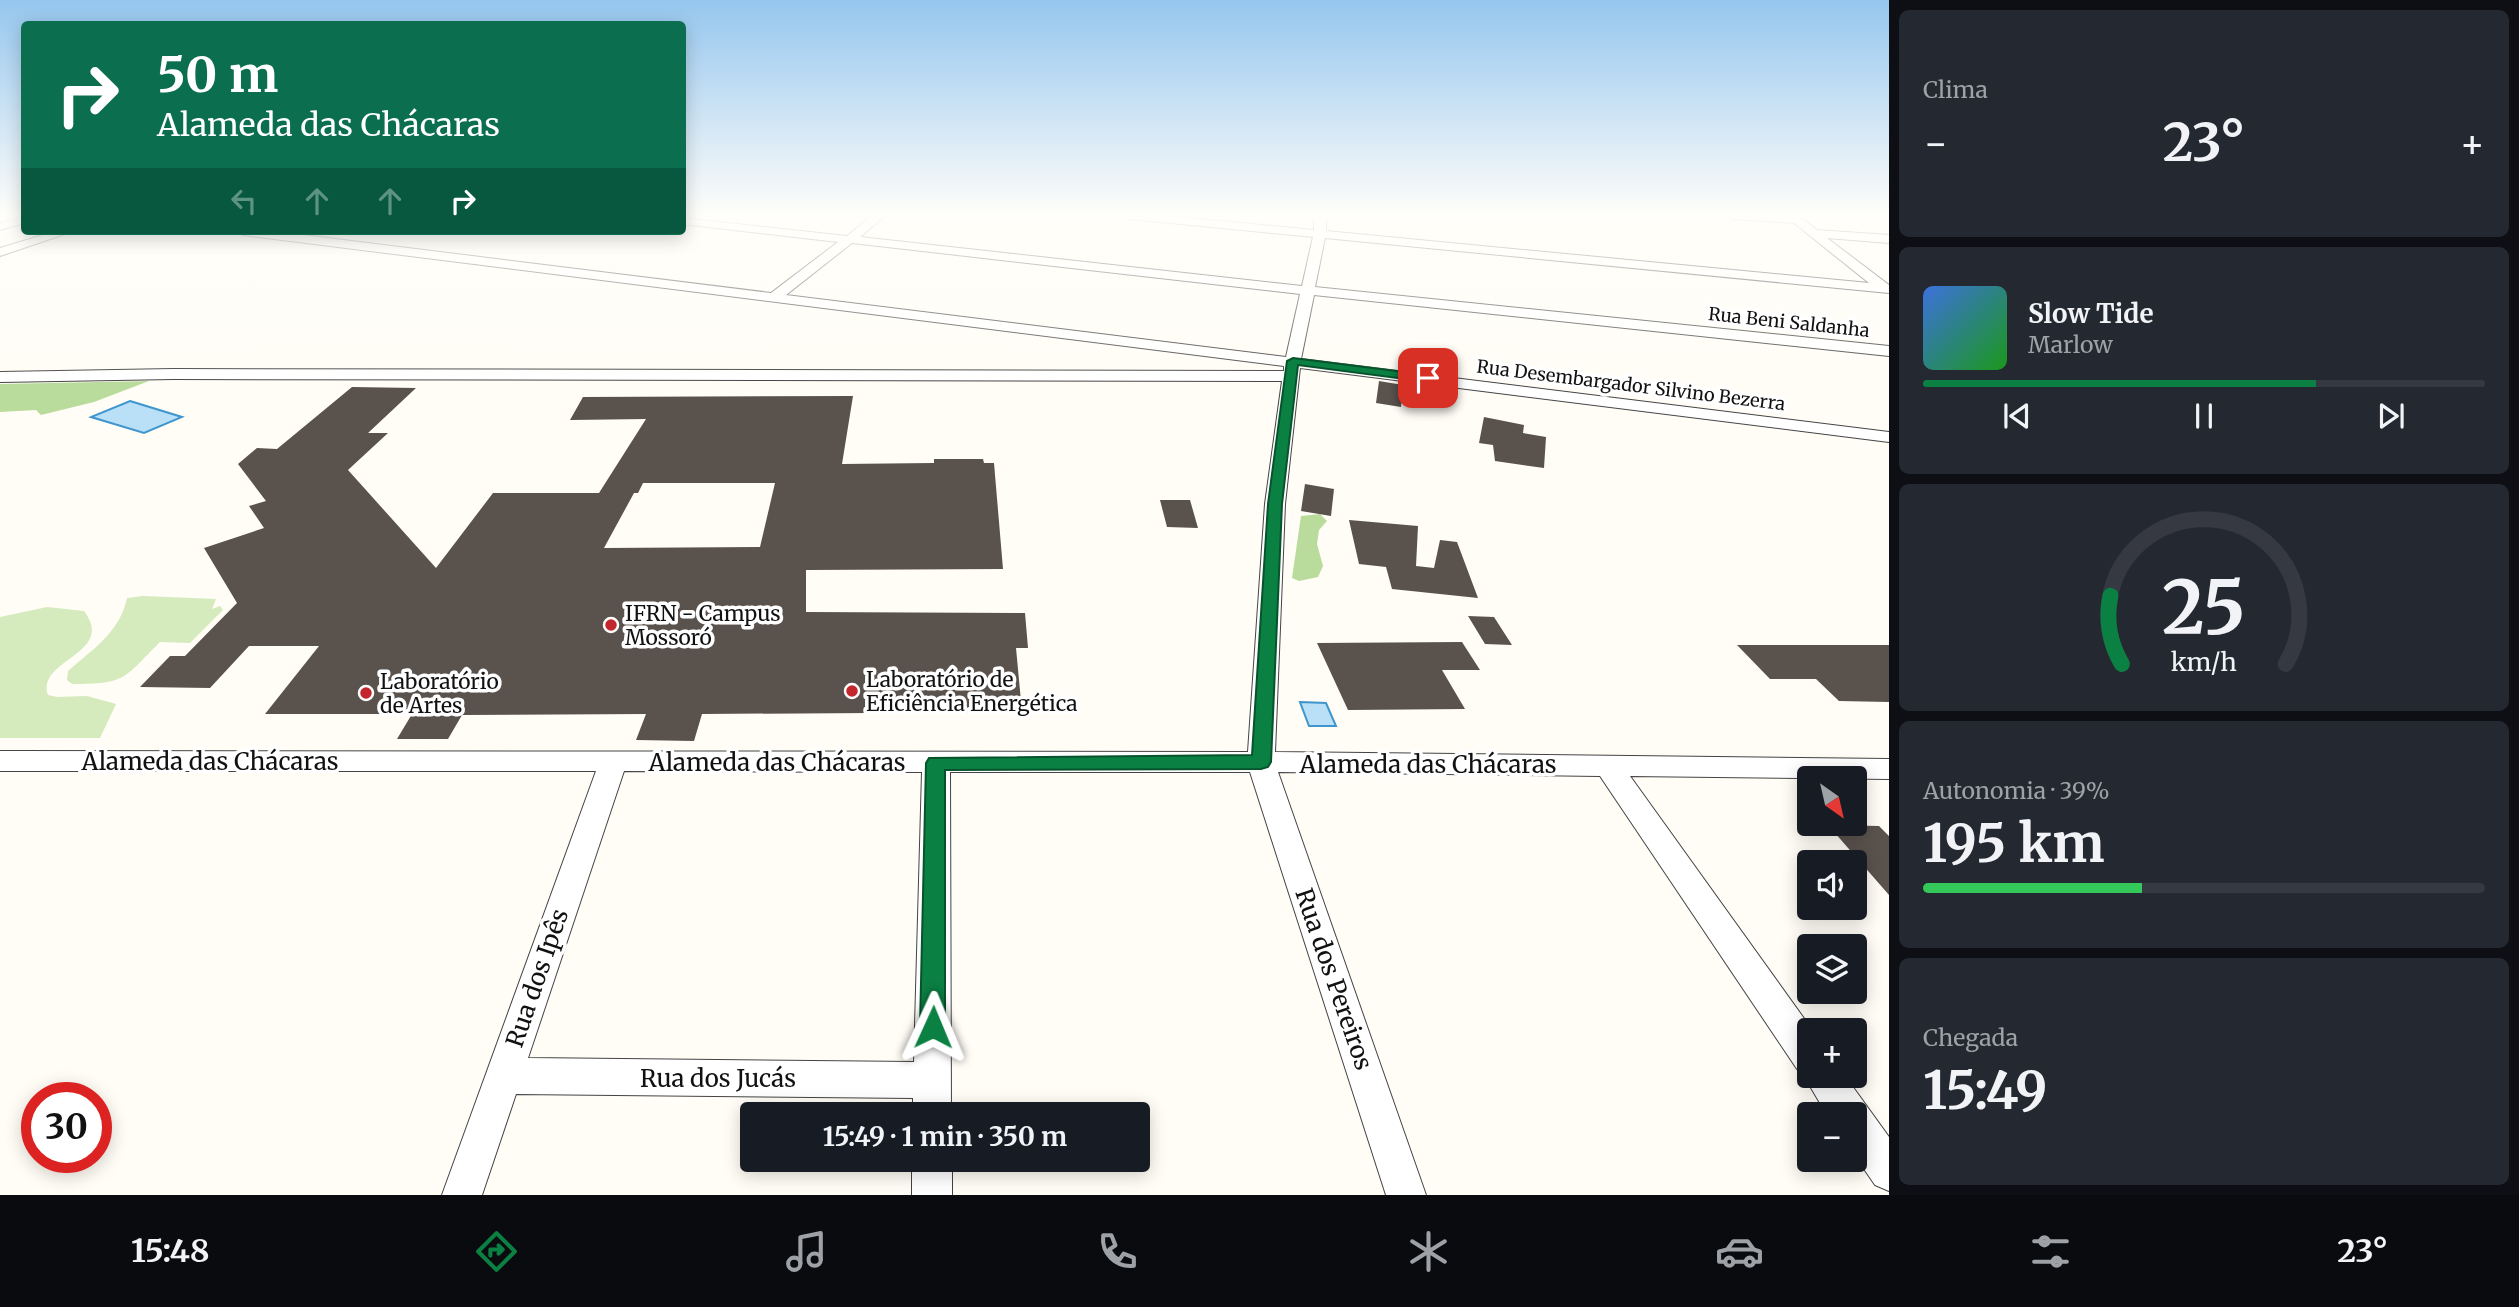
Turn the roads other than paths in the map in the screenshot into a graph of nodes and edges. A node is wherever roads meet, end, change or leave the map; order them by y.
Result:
1 (566, 272) edge
2 (807, 272) edge
3 (1144, 272) edge
4 (1311, 272) edge
5 (1728, 272) edge
6 (1864, 272) edge
7 (1308, 290) junction
8 (1887, 290) edge
9 (774, 298) junction
10 (1889, 351) edge
11 (1292, 369) junction
12 (0, 377) edge
13 (1889, 437) edge
14 (0, 761) edge
15 (613, 762) junction
16 (1261, 762) junction
17 (936, 763) junction
18 (1607, 765) junction
19 (1889, 769) edge
20 (1797, 1038) edge
21 (503, 1076) junction
22 (932, 1097) edge
23 (1867, 1139) edge
24 (1889, 1171) edge
25 (932, 1172) edge
26 (462, 1195) edge
27 (932, 1195) edge
28 (1406, 1195) edge

1 - 9 street, Rua Desembargador Silvino Bezerra
2 - 9 street
3 - 7 street, Rua Beni Saldanha
4 - 7 street
5 - 8 street
6 - 8 street
7 - 10 street, Rua Beni Saldanha
7 - 11 street
9 - 11 street, Rua Desembargador Silvino Bezerra
11 - 12 street
11 - 13 street, Rua Desembargador Silvino Bezerra
11 - 16 street
14 - 15 street, Alameda das Chácaras
15 - 17 street, Alameda das Chácaras
15 - 21 street, Rua dos Ipês
16 - 17 street, Alameda das Chácaras
16 - 18 street, Alameda das Chácaras
16 - 28 street, Rua dos Pereiros
17 - 22 street
18 - 19 street, Alameda das Chácaras
18 - 20 street
21 - 22 street, Rua dos Jucás
21 - 26 street, Rua dos Ipês
23 - 24 street
25 - 27 street

